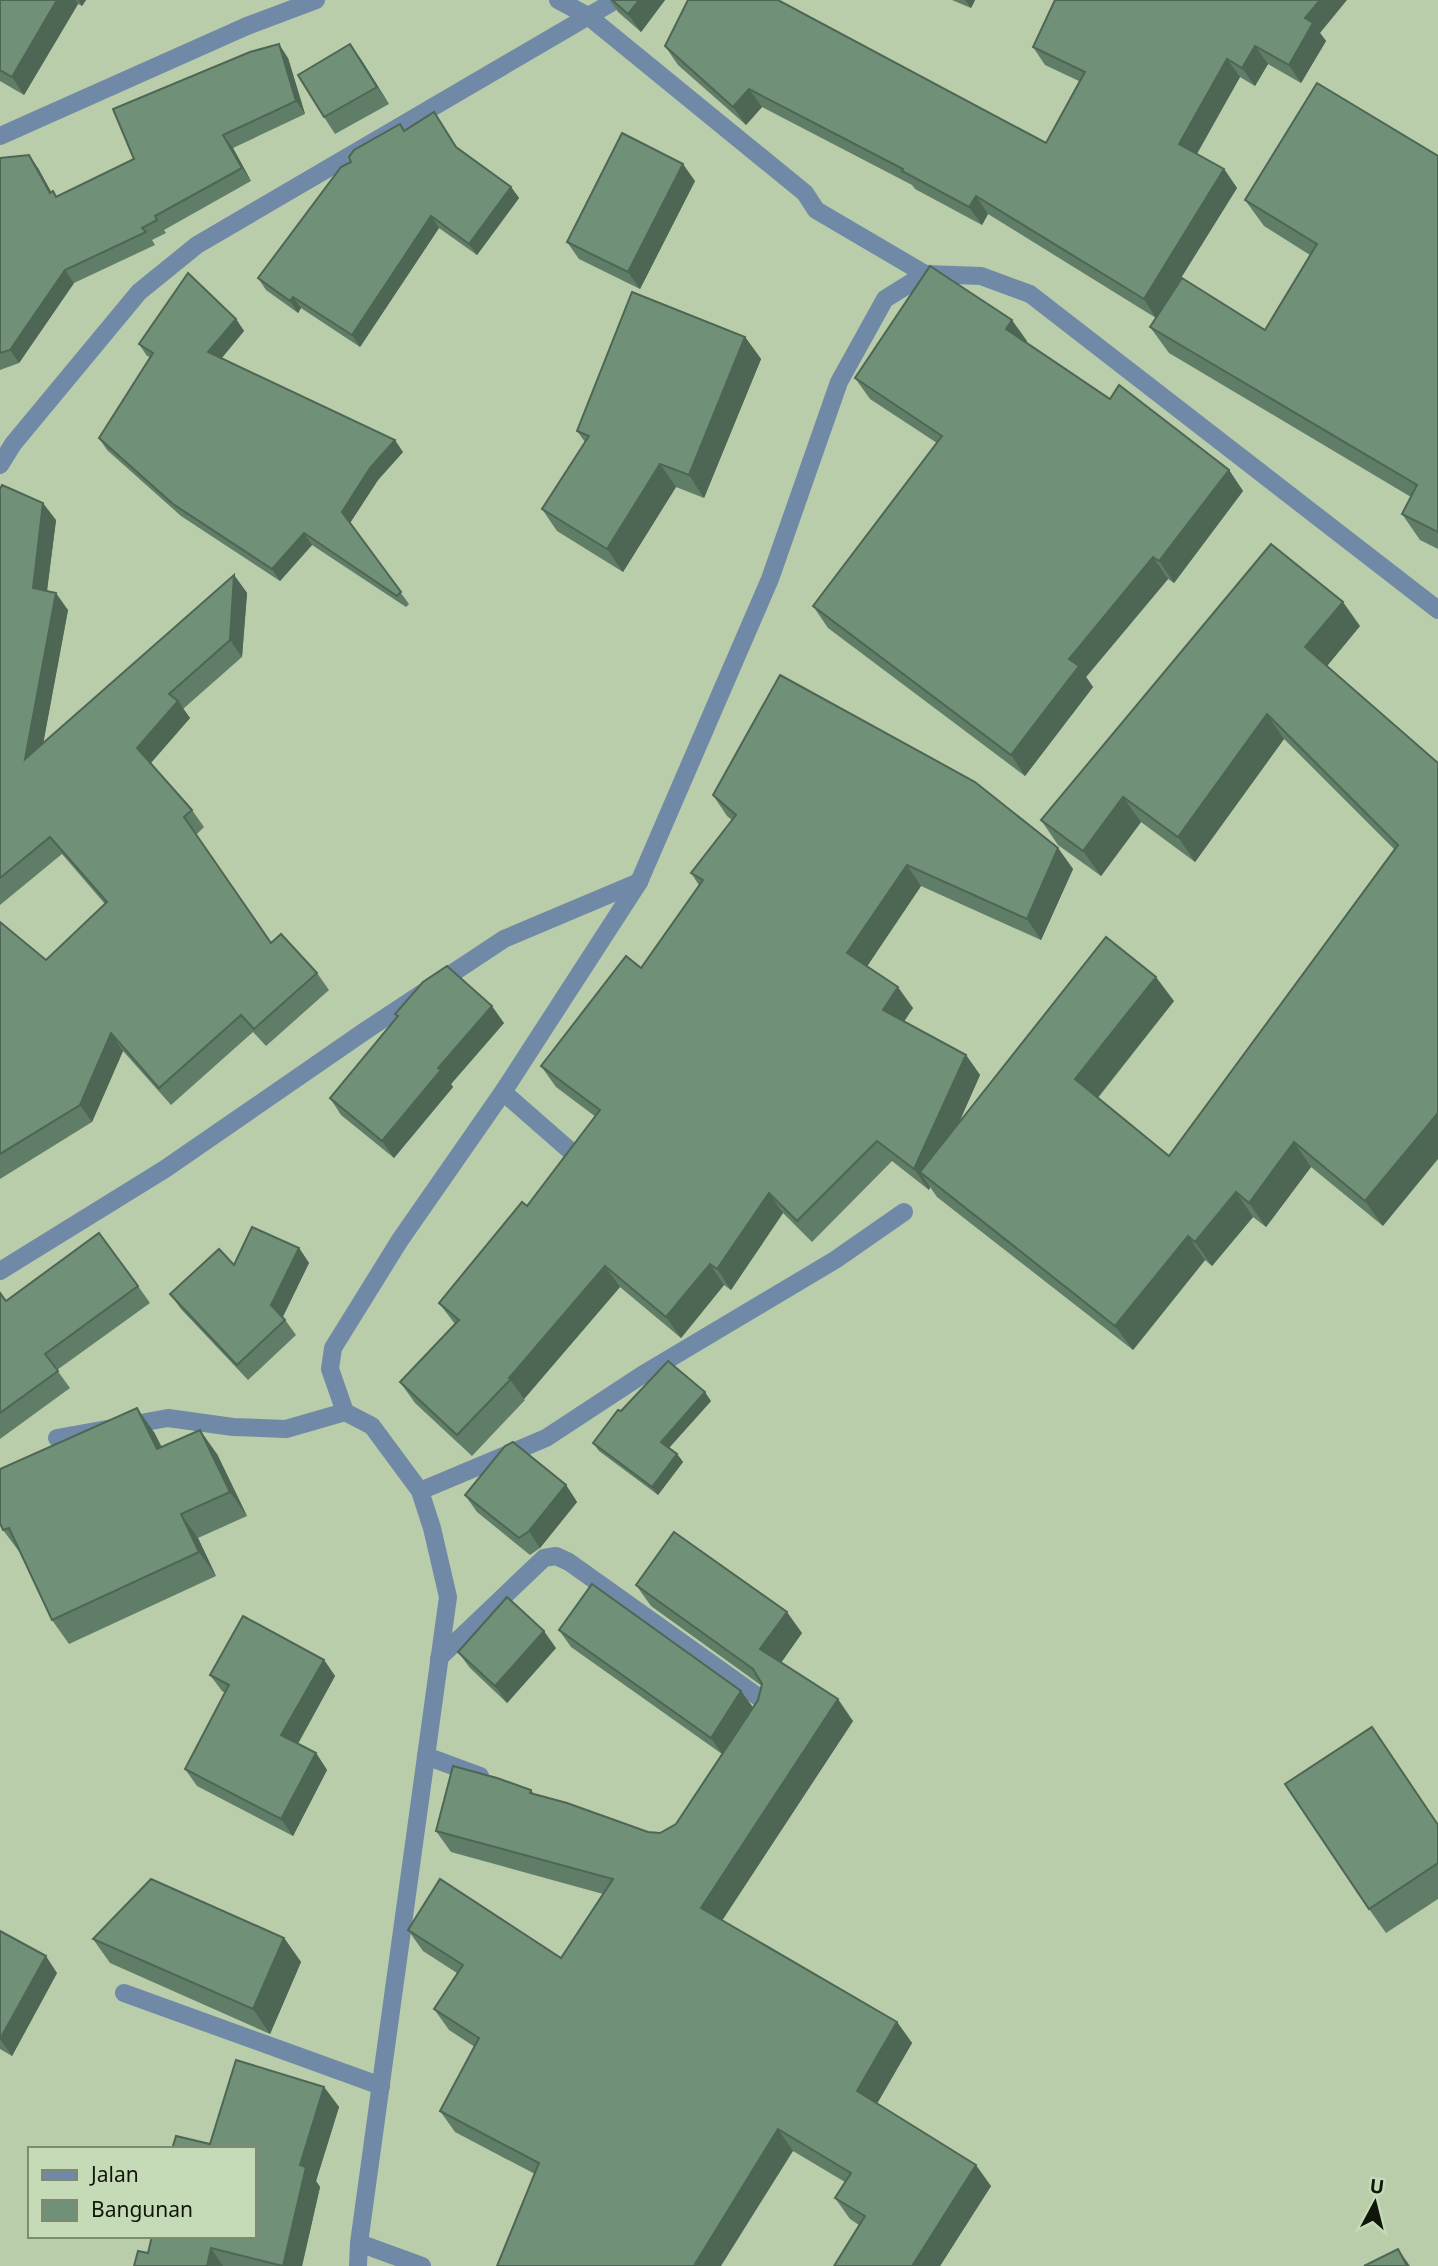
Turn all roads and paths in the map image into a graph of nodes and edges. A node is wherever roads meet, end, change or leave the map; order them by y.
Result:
1 (316, 0) edge
2 (558, 0) edge
3 (616, 0) edge
4 (588, 16) junction
5 (0, 136) edge
6 (925, 274) junction
7 (7, 440) edge
8 (0, 465) edge
9 (1438, 610) edge
10 (639, 882) junction
11 (503, 1092) junction
12 (575, 1155) edge
13 (904, 1212) dead end
14 (0, 1271) edge
15 (345, 1412) junction
16 (57, 1438) dead end
17 (420, 1490) junction
18 (439, 1658) junction
19 (755, 1728) edge
20 (426, 1756) junction
21 (502, 1784) edge
22 (124, 1993) dead end
23 (381, 2086) junction
24 (359, 2243) junction
25 (358, 2266) edge
26 (422, 2266) edge

1 - 5 street
2 - 4 street
3 - 4 street
4 - 6 street
4 - 7 street
6 - 9 street
6 - 10 street
7 - 8 street
10 - 11 street
10 - 14 street
11 - 12 street
11 - 15 street
13 - 17 street
15 - 16 street
15 - 17 street
17 - 18 street
18 - 19 street
18 - 20 street
20 - 21 street
20 - 23 street
22 - 23 street
23 - 24 street
24 - 25 street
24 - 26 street

